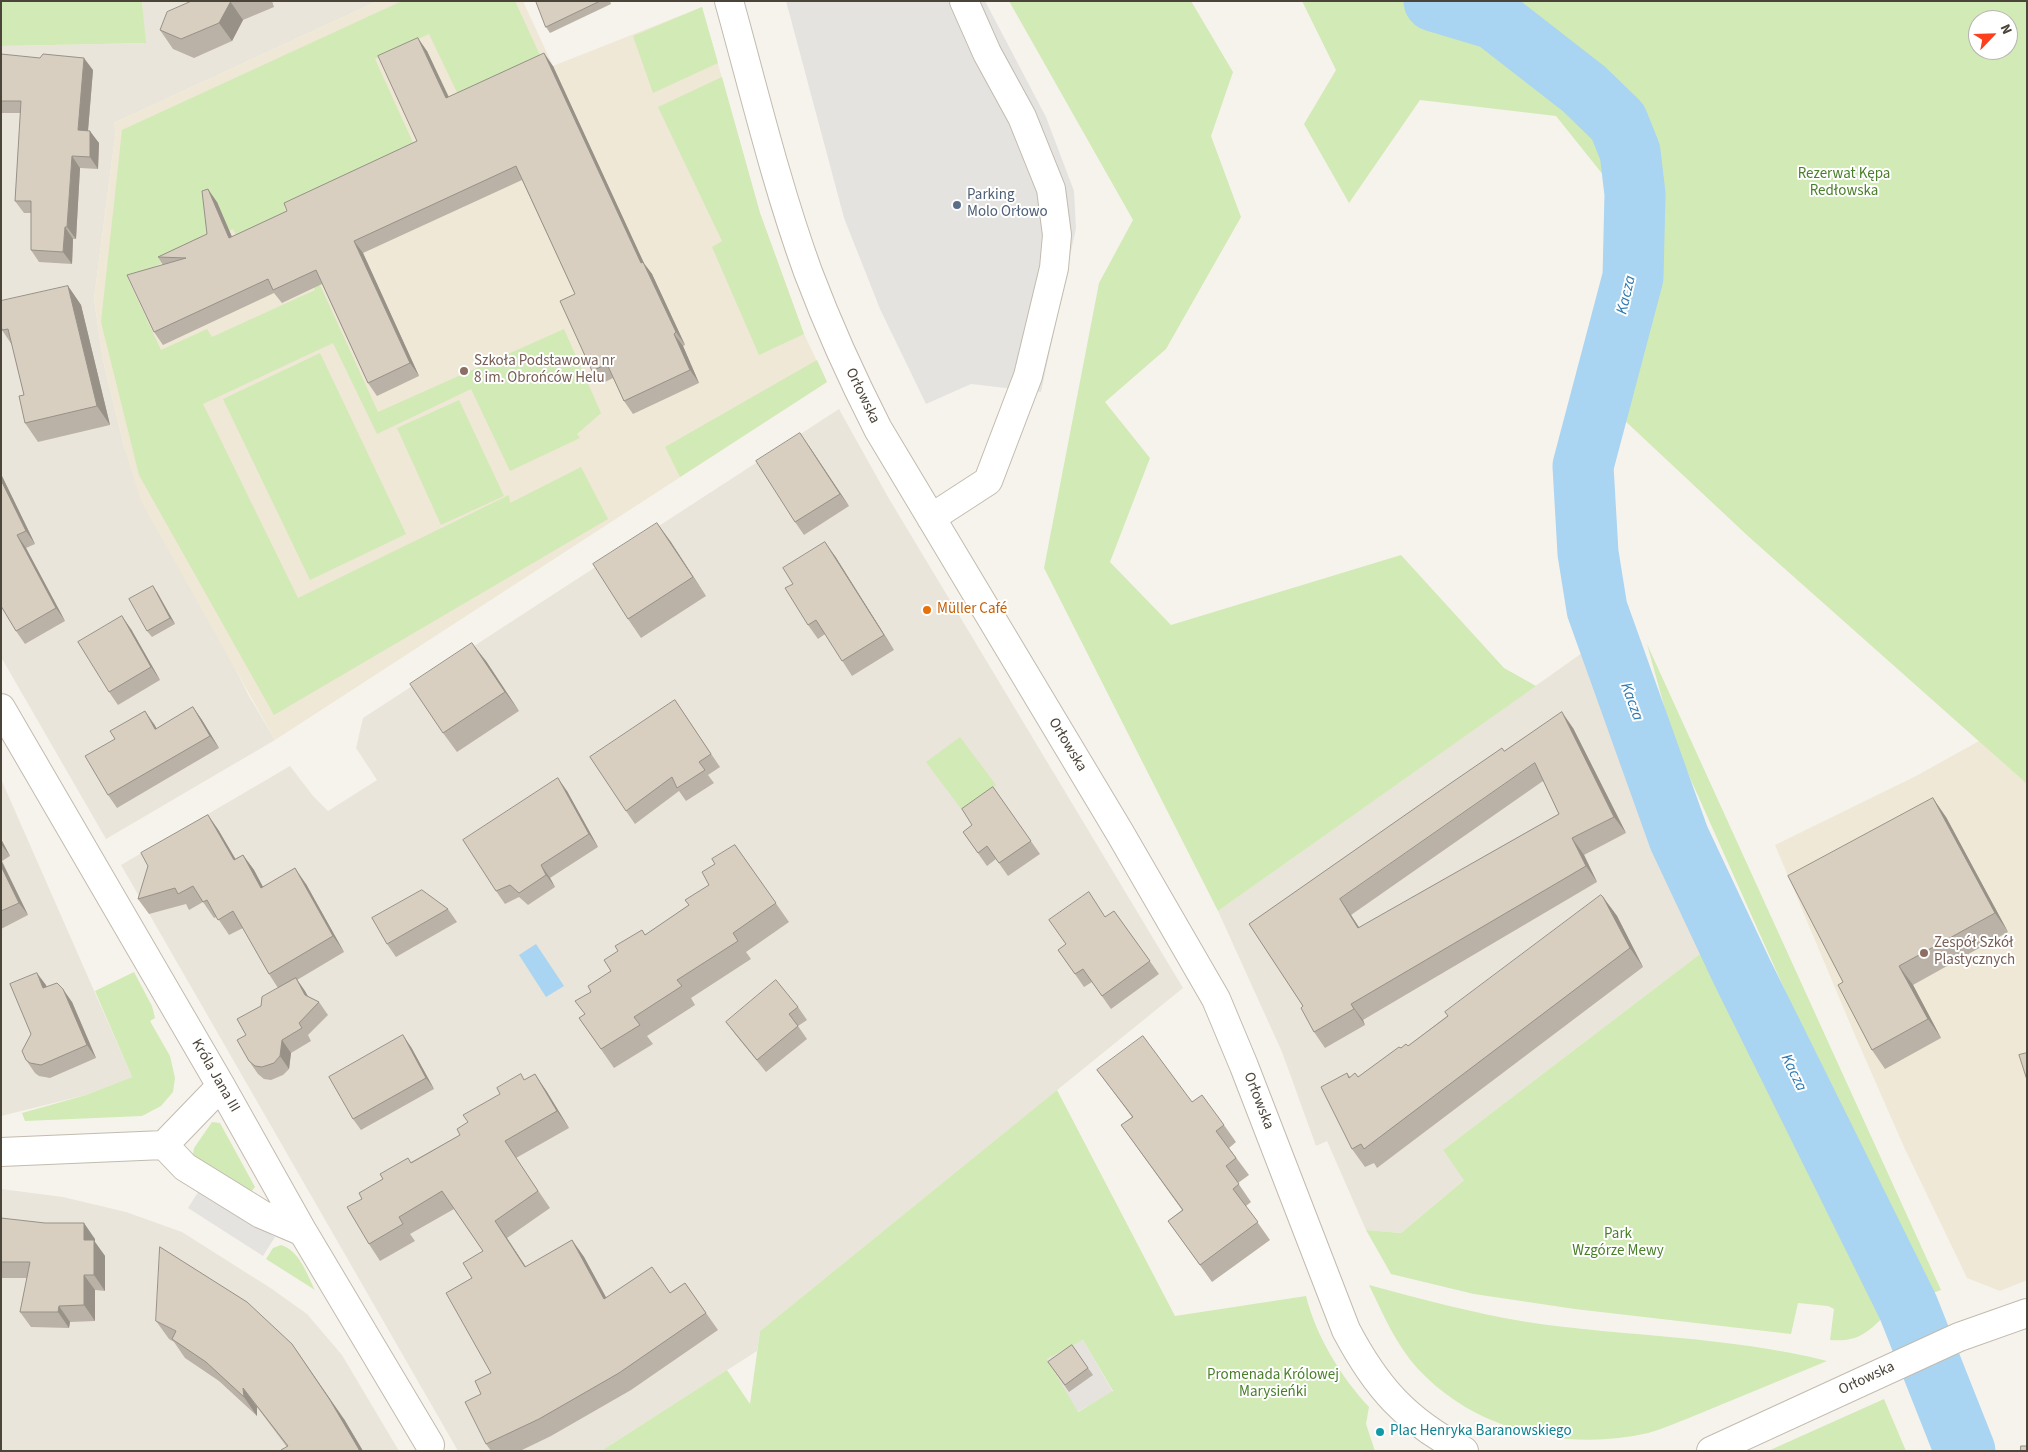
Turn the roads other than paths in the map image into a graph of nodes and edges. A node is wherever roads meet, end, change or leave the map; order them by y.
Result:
1 (729, 1) edge
2 (964, 1) edge
3 (931, 518) junction
4 (2, 711) edge
5 (222, 1086) junction
6 (164, 1144) junction
7 (1, 1152) edge
8 (303, 1232) junction
9 (2027, 1314) edge
10 (430, 1445) dead end
11 (1464, 1451) edge
12 (1711, 1451) edge

1 - 3 street, Orłowska
2 - 3 street
3 - 11 street, Orłowska
4 - 5 street, Króla Jana III
5 - 6 street
5 - 8 street, Króla Jana III
6 - 7 street
6 - 8 street
8 - 10 street, Króla Jana III
9 - 12 street, Orłowska

